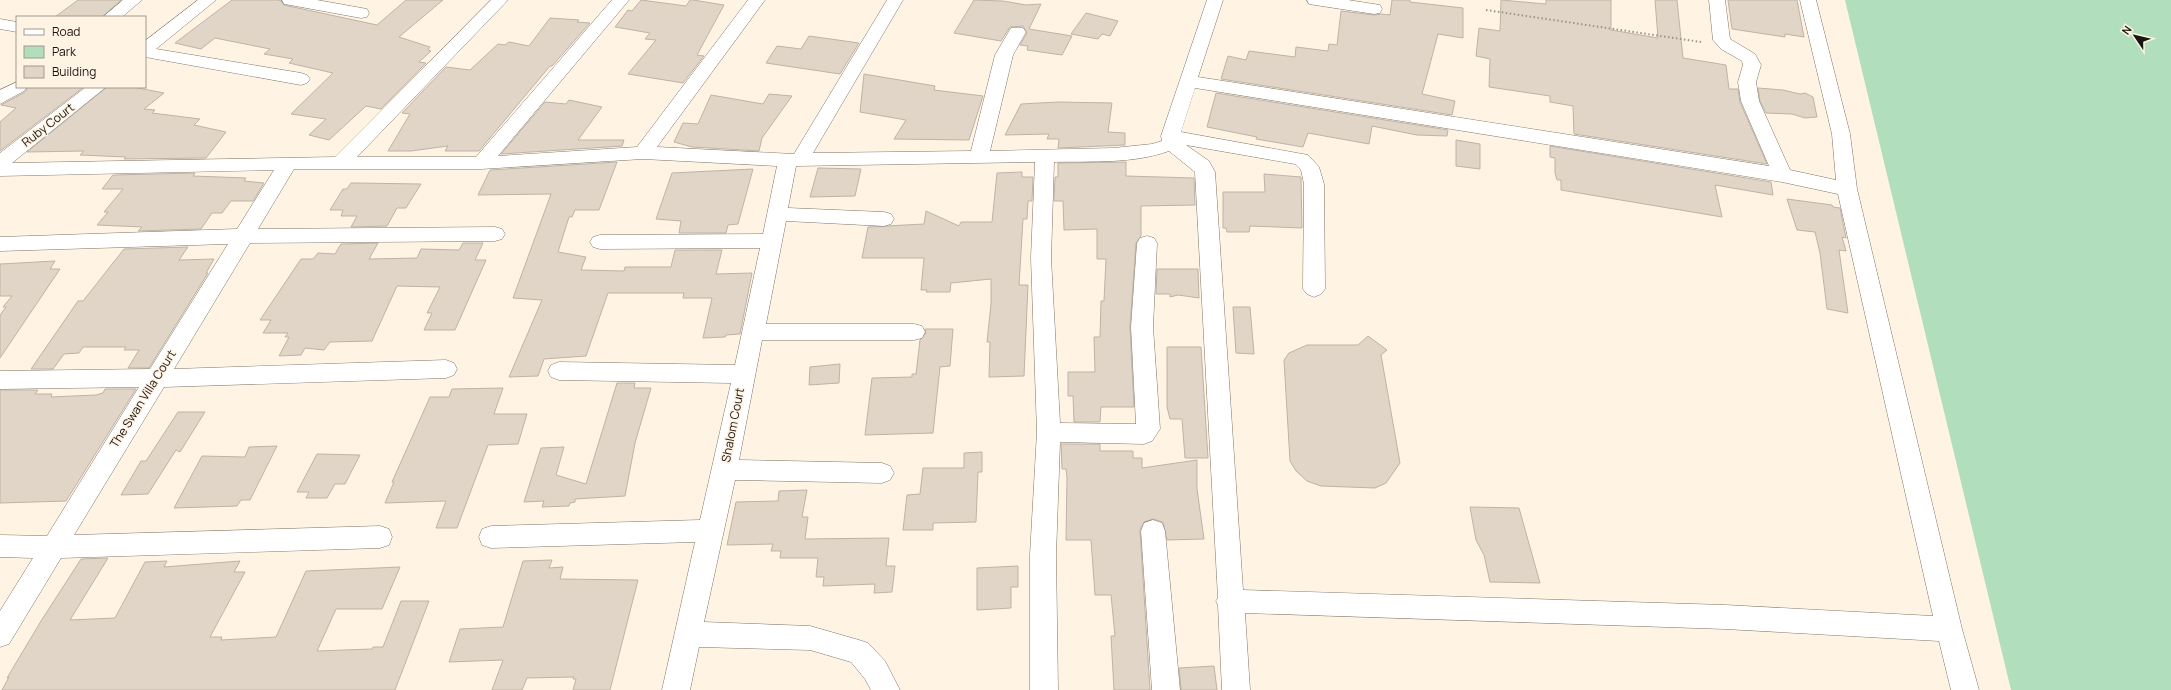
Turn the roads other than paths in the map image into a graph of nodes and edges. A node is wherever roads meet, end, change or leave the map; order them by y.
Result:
1 (134, 0) edge
2 (208, 0) edge
3 (290, 0) edge
4 (500, 0) edge
5 (621, 0) edge
6 (757, 0) edge
7 (895, 0) edge
8 (1215, 0) edge
9 (1315, 0) edge
10 (1717, 0) edge
11 (1808, 0) edge
12 (1374, 9) dead end
13 (361, 13) dead end
14 (112, 16) edge
15 (0, 24) edge
16 (16, 27) edge
17 (1017, 32) dead end
18 (146, 50) edge
19 (146, 51) edge
20 (301, 79) dead end
21 (1187, 81) junction
22 (16, 88) edge
23 (96, 88) edge
24 (0, 98) edge
25 (1171, 140) junction
26 (643, 153) junction
27 (1044, 156) junction
28 (979, 157) junction
29 (794, 159) junction
30 (0, 162) edge
31 (288, 163) junction
32 (340, 163) junction
33 (481, 163) junction
34 (0, 170) edge
35 (1782, 175) junction
36 (1847, 189) junction
37 (777, 214) junction
38 (884, 218) dead end
39 (495, 234) dead end
40 (244, 236) junction
41 (771, 241) junction
42 (600, 242) dead end
43 (1147, 243) dead end
44 (0, 244) edge
45 (1314, 289) dead end
46 (752, 332) junction
47 (914, 332) dead end
48 (446, 369) dead end
49 (559, 371) dead end
50 (743, 374) junction
51 (156, 378) junction
52 (0, 380) edge
53 (1049, 432) junction
54 (725, 470) junction
55 (882, 473) dead end
56 (710, 531) junction
57 (1153, 531) dead end
58 (380, 537) dead end
59 (491, 537) dead end
60 (0, 546) edge
61 (52, 547) junction
62 (1229, 601) junction
63 (1949, 629) junction
64 (688, 634) junction
65 (0, 635) edge
66 (676, 690) edge
67 (886, 690) edge
68 (1044, 690) edge
69 (1166, 690) edge
70 (1236, 690) edge
71 (1965, 690) edge

1 - 14 street
2 - 18 street
3 - 13 street
4 - 32 street
5 - 33 street
6 - 26 street
7 - 29 street, Shalom Court
8 - 21 street
9 - 12 street
10 - 35 street
11 - 36 street
15 - 16 street
17 - 28 street
19 - 20 street
21 - 25 street
21 - 35 street
22 - 24 street
23 - 30 street, Ruby Court
25 - 27 street
25 - 45 street
25 - 62 street
26 - 29 street
26 - 33 street
27 - 28 street
27 - 53 street
28 - 29 street
29 - 37 street, Shalom Court
31 - 32 street
31 - 34 street
31 - 40 street, The Swan Villa Court
32 - 33 street
35 - 36 street
36 - 63 street
37 - 38 street
37 - 41 street, Shalom Court
39 - 40 street
40 - 44 street
40 - 51 street, The Swan Villa Court
41 - 42 street
41 - 46 street, Shalom Court
43 - 53 street
46 - 47 street
46 - 50 street, Shalom Court
48 - 51 street
49 - 50 street
50 - 54 street, Shalom Court
51 - 52 street
51 - 61 street, The Swan Villa Court
53 - 68 street
54 - 55 street
54 - 56 street, Shalom Court
56 - 59 street
56 - 64 street, Shalom Court
57 - 69 street
58 - 61 street
60 - 61 street
61 - 65 street, The Swan Villa Court
62 - 63 street
62 - 70 street
63 - 71 street
64 - 66 street, Shalom Court
64 - 67 street

